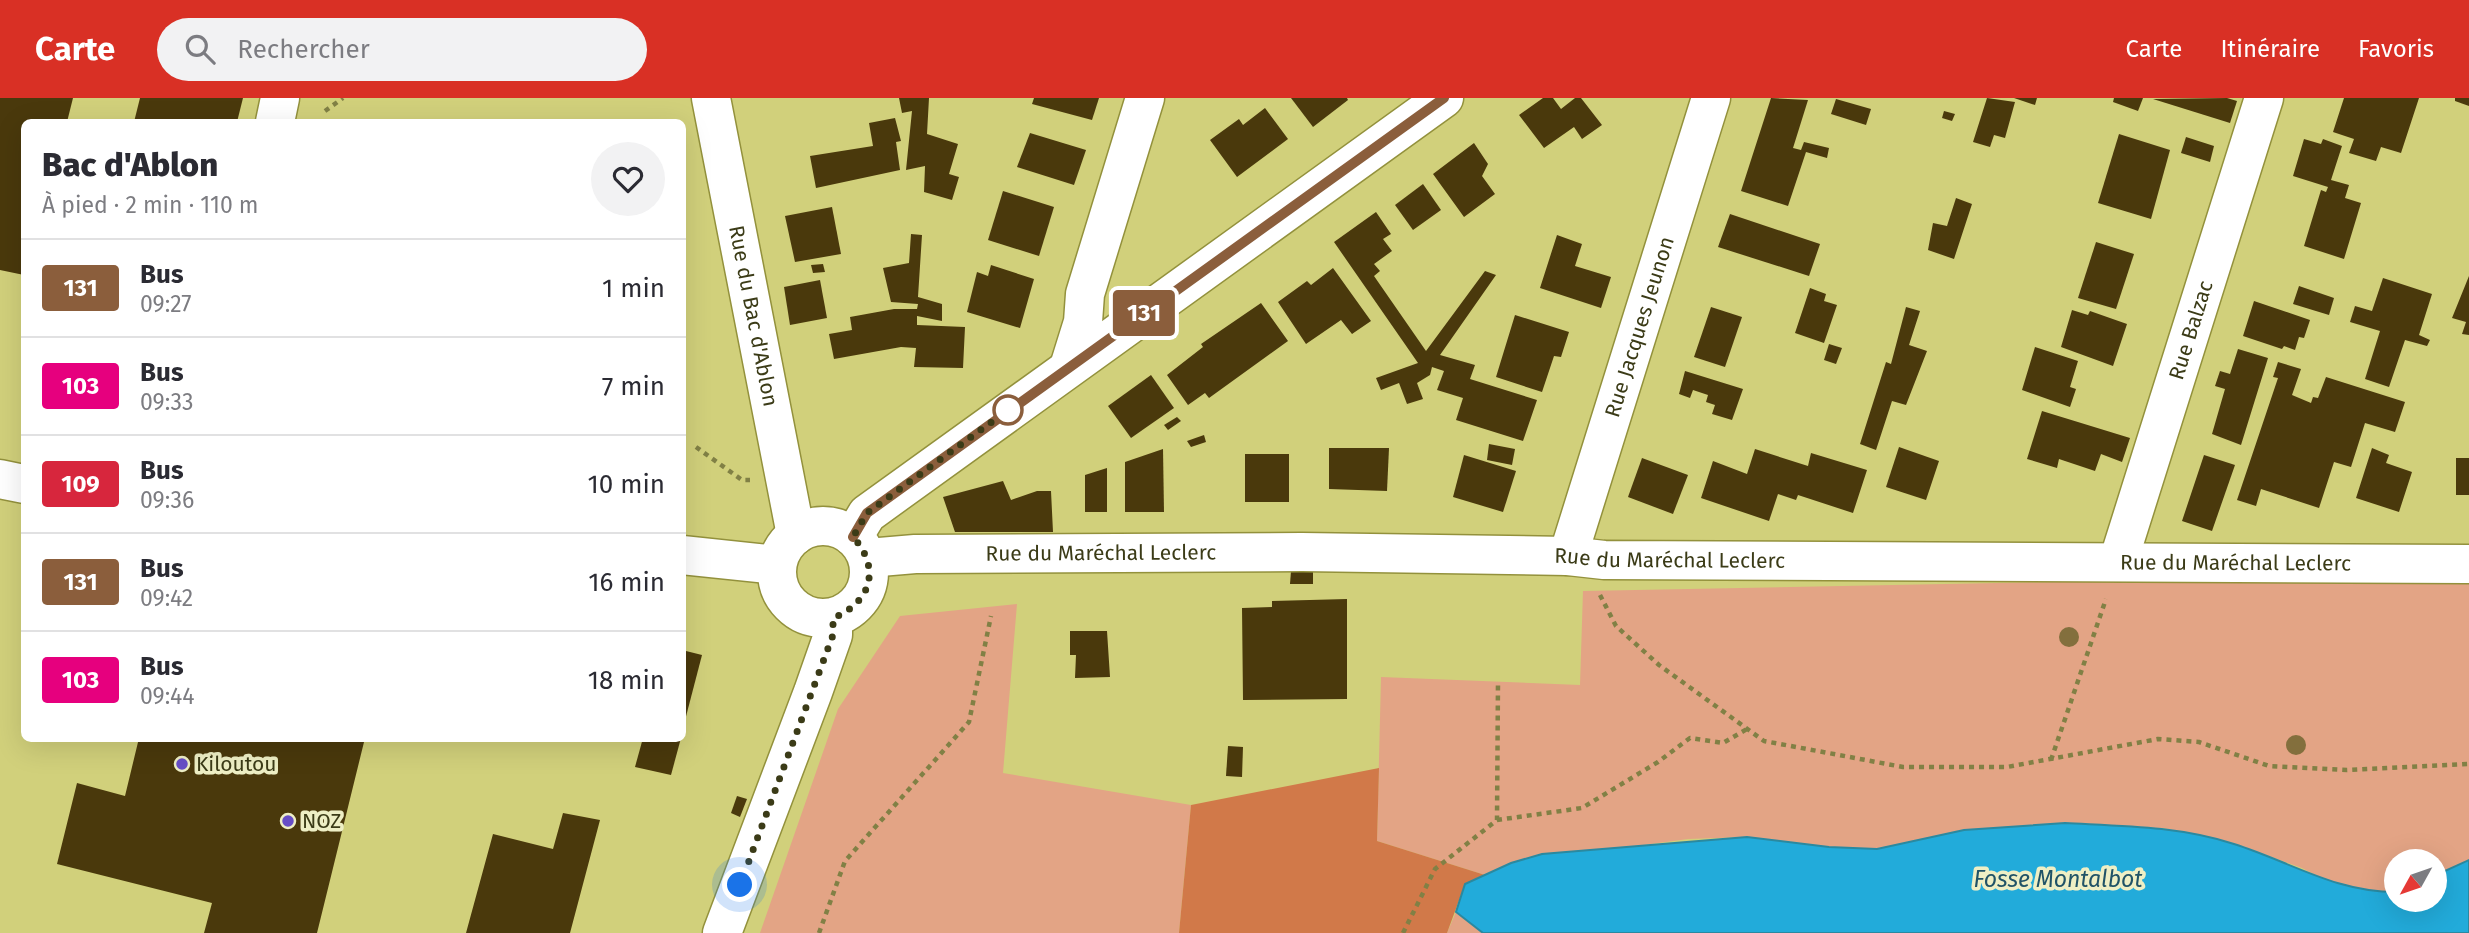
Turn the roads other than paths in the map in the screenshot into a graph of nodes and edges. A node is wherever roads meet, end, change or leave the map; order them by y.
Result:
1 (280, 98) edge
2 (711, 98) edge
3 (1146, 98) edge
4 (1444, 98) edge
5 (1711, 98) edge
6 (2264, 98) edge
7 (276, 119) edge
8 (1069, 367) junction
9 (0, 479) edge
10 (21, 483) edge
11 (860, 547) junction
12 (787, 550) junction
13 (686, 555) edge
14 (1586, 558) junction
15 (2119, 562) junction
16 (2469, 564) edge
17 (833, 618) junction
18 (722, 933) edge

1 - 7 street
2 - 12 street, Rue du Bac d'Ablon
3 - 8 street
4 - 8 street
5 - 14 street, Rue Jacques Jeunon
6 - 15 street, Rue Balzac
8 - 11 street
9 - 10 street
11 - 12 street
11 - 14 street, Rue du Maréchal Leclerc
11 - 17 street
12 - 13 street
12 - 17 street
14 - 15 street, Rue du Maréchal Leclerc
15 - 16 street, Rue du Maréchal Leclerc
17 - 18 street

